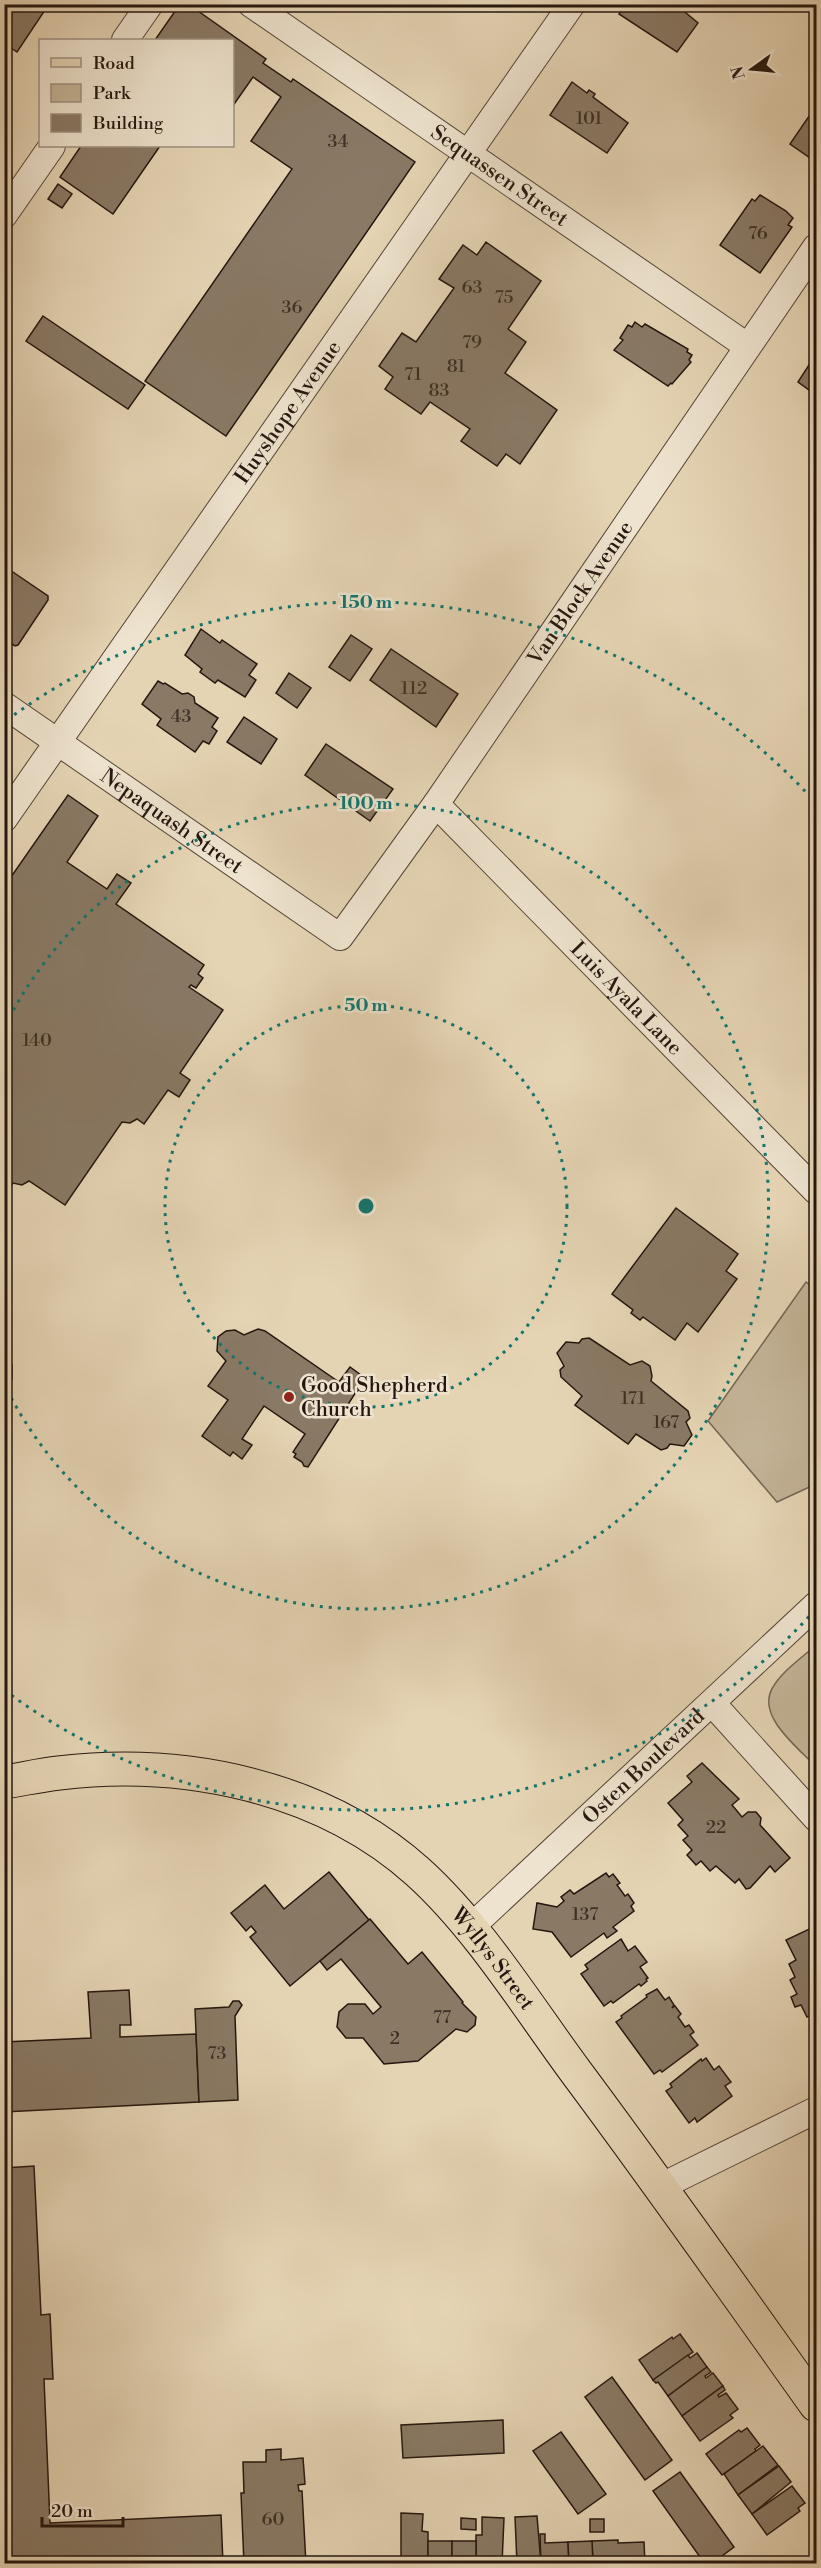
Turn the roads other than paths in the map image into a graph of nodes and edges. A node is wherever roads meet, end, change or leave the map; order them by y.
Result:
1 (150, 4) edge
2 (250, 4) edge
3 (572, 4) edge
4 (126, 39) edge
5 (51, 147) edge
6 (469, 155) junction
7 (4, 214) edge
8 (816, 247) edge
9 (747, 346) junction
10 (4, 705) edge
11 (57, 743) junction
12 (436, 804) junction
13 (4, 819) edge
14 (340, 937) joint
15 (816, 1191) edge
16 (816, 1605) edge
17 (712, 1703) junction
18 (4, 1782) edge
19 (816, 1818) edge
20 (470, 1928) junction
21 (816, 2110) edge
22 (660, 2187) junction
23 (816, 2405) edge

1 - 4 street
2 - 6 street, Sequassen Street
3 - 6 street, Huyshope Avenue
5 - 7 street
6 - 9 street, Sequassen Street
6 - 11 street, Huyshope Avenue
8 - 9 street, Van Block Avenue
9 - 12 street, Van Block Avenue
10 - 11 street, Nepaquash Street
11 - 13 street, Huyshope Avenue
11 - 14 street, Nepaquash Street
12 - 14 street, Van Block Avenue
12 - 15 street, Luis Ayala Lane
16 - 17 street, Osten Boulevard
17 - 19 street
17 - 20 street, Osten Boulevard
18 - 20 main road, Wyllys Street
20 - 22 main road, Wyllys Street
21 - 22 street
22 - 23 main road, Wyllys Street

